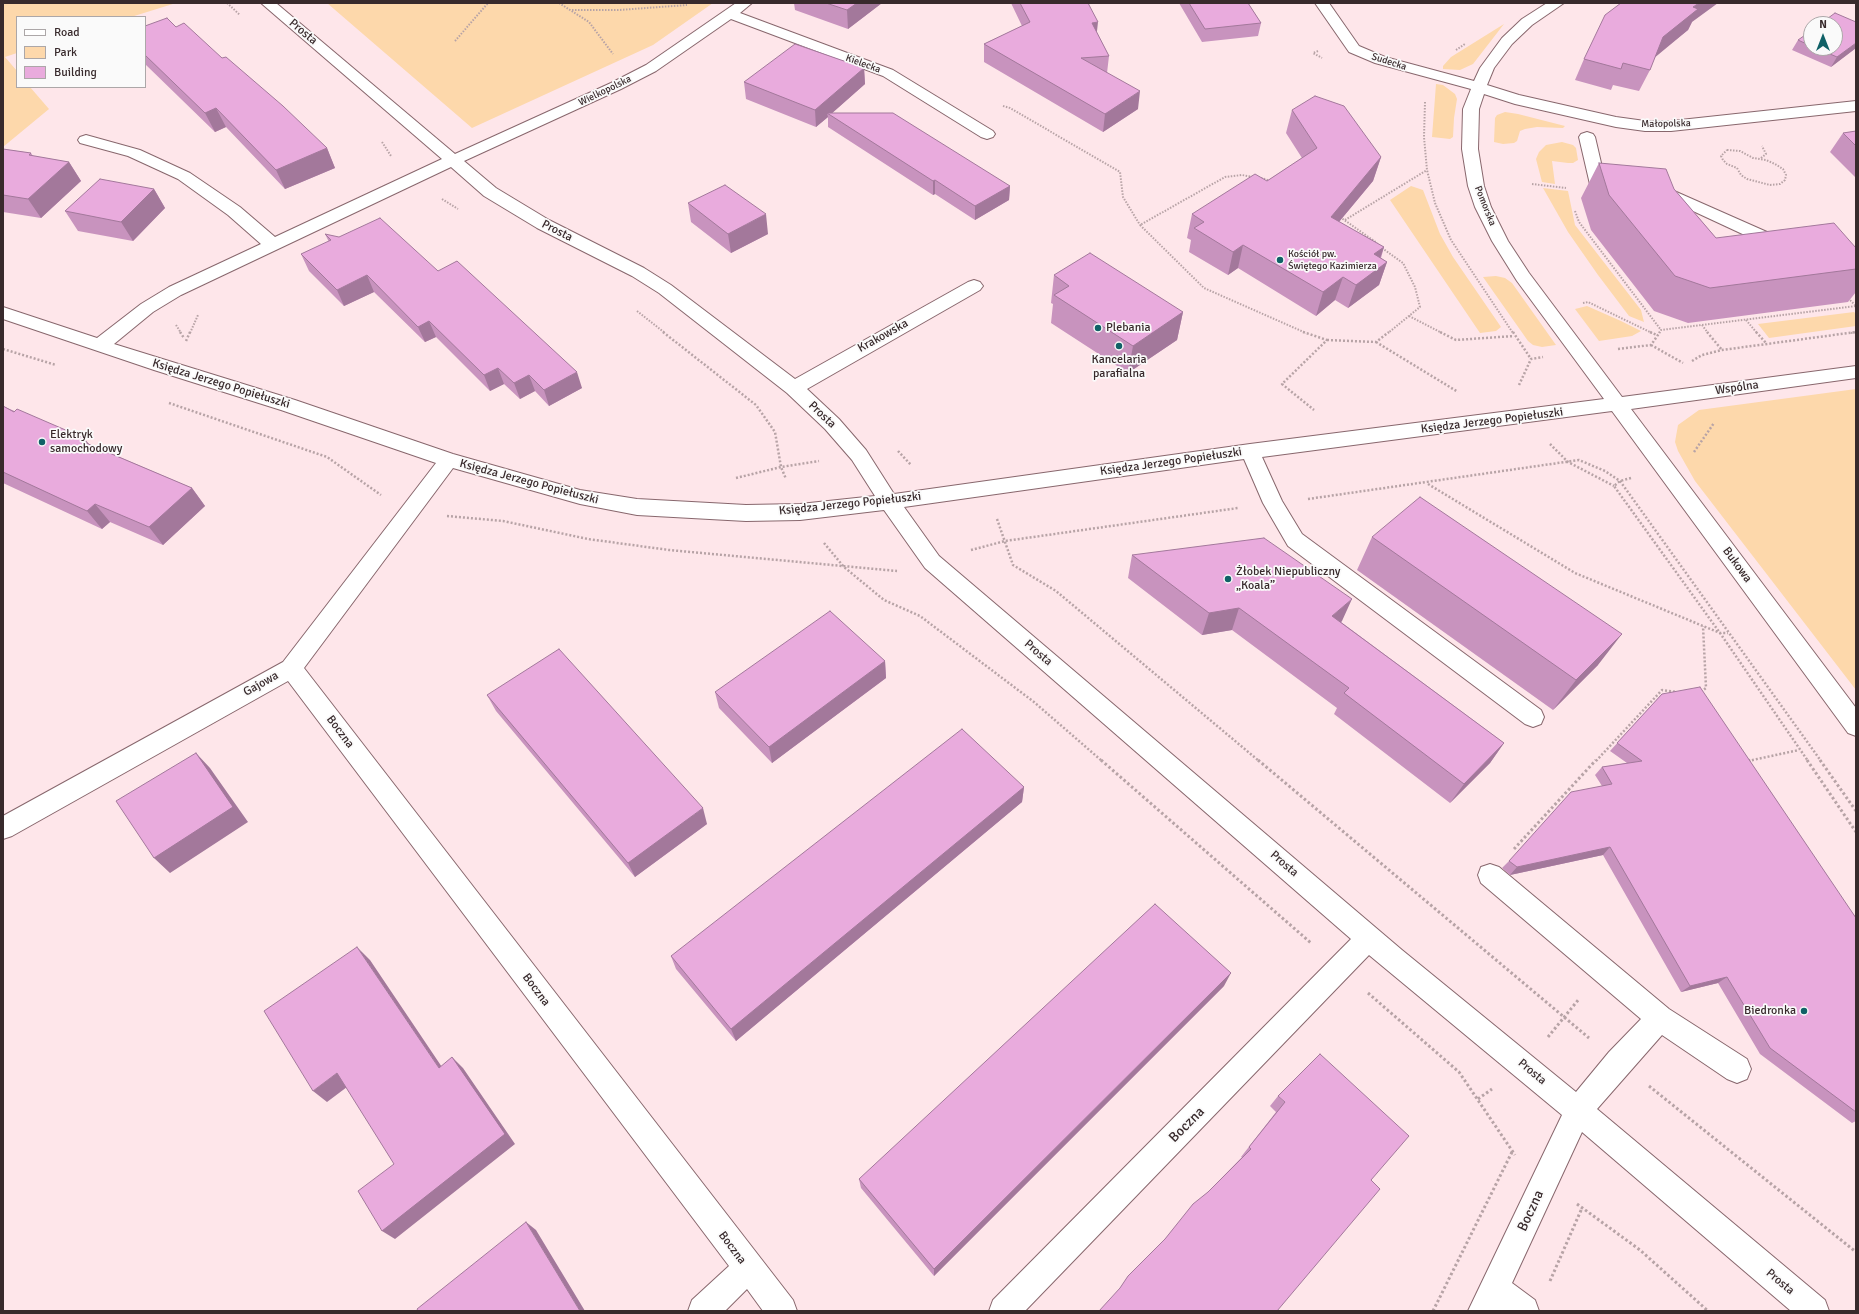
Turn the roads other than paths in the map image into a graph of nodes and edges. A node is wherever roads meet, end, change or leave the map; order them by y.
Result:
1 (268, 3) edge
2 (745, 3) edge
3 (1322, 3) edge
4 (1557, 3) edge
5 (729, 14) junction
6 (1479, 87) junction
7 (1856, 106) edge
8 (987, 134) dead end
9 (1586, 137) dead end
10 (86, 140) dead end
11 (454, 160) junction
12 (1652, 186) edge
13 (1600, 193) dead end
14 (272, 244) junction
15 (1739, 244) edge
16 (974, 286) dead end
17 (3, 313) edge
18 (100, 345) junction
19 (1856, 372) edge
20 (794, 388) junction
21 (1618, 404) junction
22 (1250, 451) junction
23 (449, 460) junction
24 (889, 502) junction
25 (291, 668) junction
26 (1533, 717) dead end
27 (1856, 726) edge
28 (3, 828) edge
29 (1490, 875) road end
30 (1370, 937) junction
31 (1660, 1018) junction
32 (1737, 1069) dead end
33 (1578, 1111) junction
34 (748, 1268) junction
35 (1488, 1300) edge
36 (703, 1311) edge
37 (782, 1311) edge
38 (1004, 1311) edge
39 (1524, 1311) edge
40 (1814, 1311) edge

1 - 11 street, Prosta
2 - 5 street, Wielkopolska
3 - 6 street, Sudecka
4 - 6 street, Pomorska
5 - 8 street, Kielecka
5 - 11 street, Wielkopolska
6 - 7 street, Małopolska
6 - 21 street, Pomorska
9 - 13 street
10 - 14 street
11 - 14 street
11 - 20 street, Prosta
12 - 15 street
14 - 18 street
16 - 20 street, Krakowska
17 - 18 street, Księdza Jerzego Popiełuszki
18 - 23 street, Księdza Jerzego Popiełuszki
19 - 21 street, Wspólna
20 - 24 street, Prosta
21 - 22 street, Księdza Jerzego Popiełuszki
21 - 27 street, Bukowa
22 - 24 street, Księdza Jerzego Popiełuszki
22 - 26 street
23 - 24 street, Księdza Jerzego Popiełuszki
23 - 25 street, Gajowa
24 - 30 street, Prosta
25 - 28 street, Gajowa
25 - 34 street, Boczna
29 - 31 street
30 - 33 street, Prosta
30 - 38 street, Boczna
31 - 32 street
31 - 33 street, Boczna
33 - 35 street, Boczna
33 - 40 street, Prosta
34 - 36 street
34 - 37 street, Boczna
35 - 39 street

